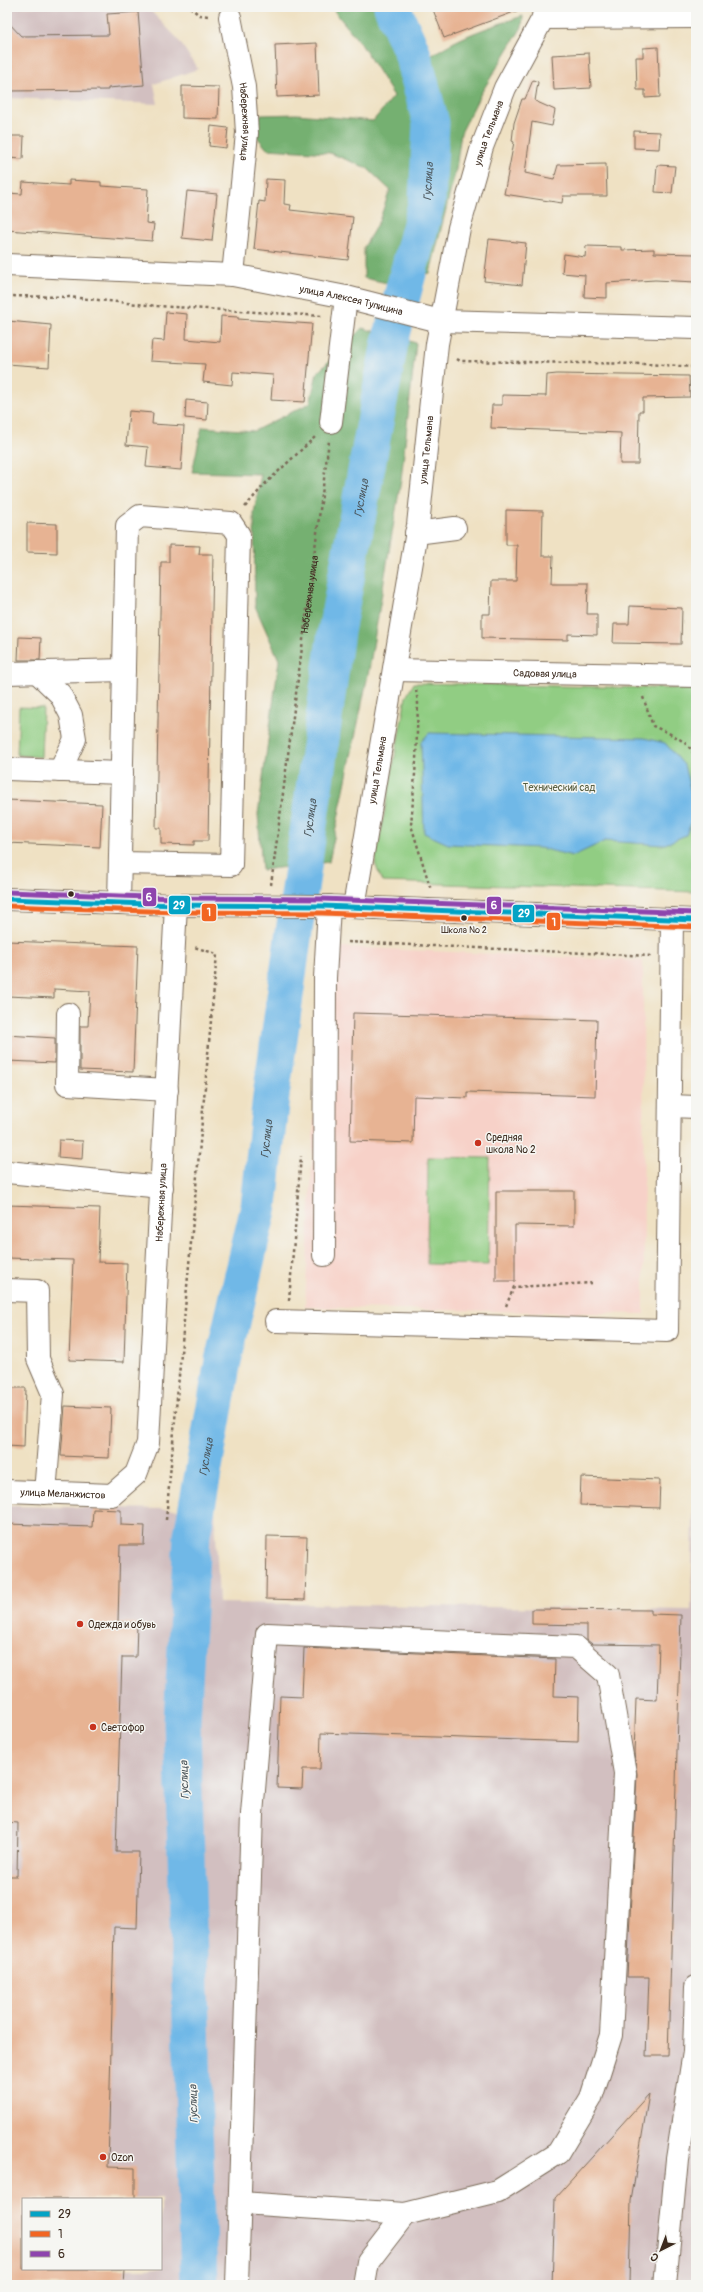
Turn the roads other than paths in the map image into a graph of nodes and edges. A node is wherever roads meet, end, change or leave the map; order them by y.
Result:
1 (543, 12) edge
2 (230, 17) dead end
3 (696, 17) edge
4 (7, 265) edge
5 (233, 275) junction
6 (351, 305) junction
7 (440, 321) junction
8 (696, 328) edge
9 (331, 422) road end
10 (455, 528) dead end
11 (416, 533) junction
12 (124, 670) junction
13 (403, 670) junction
14 (37, 672) junction
15 (7, 673) edge
16 (696, 676) edge
17 (7, 769) edge
18 (60, 771) junction
19 (122, 773) junction
20 (120, 864) junction
21 (7, 899) edge
22 (119, 903) junction
23 (176, 905) junction
24 (326, 906) junction
25 (354, 907) junction
26 (672, 919) junction
27 (696, 920) edge
28 (68, 1014) dead end
29 (167, 1090) junction
30 (671, 1106) junction
31 (696, 1107) edge
32 (7, 1172) edge
33 (162, 1187) junction
34 (324, 1255) dead end
35 (7, 1290) edge
36 (276, 1321) dead end
37 (136, 1474) joint
38 (7, 1492) edge
39 (44, 1493) junction
40 (696, 1987) edge
41 (695, 2052) edge
42 (241, 2203) junction
43 (405, 2214) junction
44 (237, 2285) edge
45 (364, 2285) edge
46 (665, 2285) edge

1 - 3 street
1 - 7 street, улица Тельмана
2 - 5 street, Набережная улица
4 - 5 street, улица Алексея Тупицина
5 - 6 street, улица Алексея Тупицина
6 - 7 street, улица Алексея Тупицина
6 - 9 street
7 - 8 street, улица Алексея Тупицина
7 - 11 street, улица Тельмана
10 - 11 street
11 - 13 street, улица Тельмана
12 - 14 street
12 - 19 street
12 - 20 street
13 - 16 street, Садовая улица
13 - 25 street, улица Тельмана
14 - 15 street
14 - 18 street
17 - 18 street
18 - 19 street
19 - 20 street
20 - 22 street
21 - 22 street
22 - 23 street
23 - 24 street
23 - 29 street, Набережная улица
24 - 25 street
24 - 34 street
25 - 26 street
26 - 27 street
26 - 30 street
28 - 29 street
29 - 33 street, Набережная улица
30 - 31 street
30 - 36 street
32 - 33 street
33 - 37 street, Набережная улица
35 - 39 street
37 - 39 street, улица Меланжистов
38 - 39 street, улица Меланжистов
40 - 41 street
41 - 46 street
42 - 43 street
42 - 43 street
42 - 44 street
43 - 45 street

